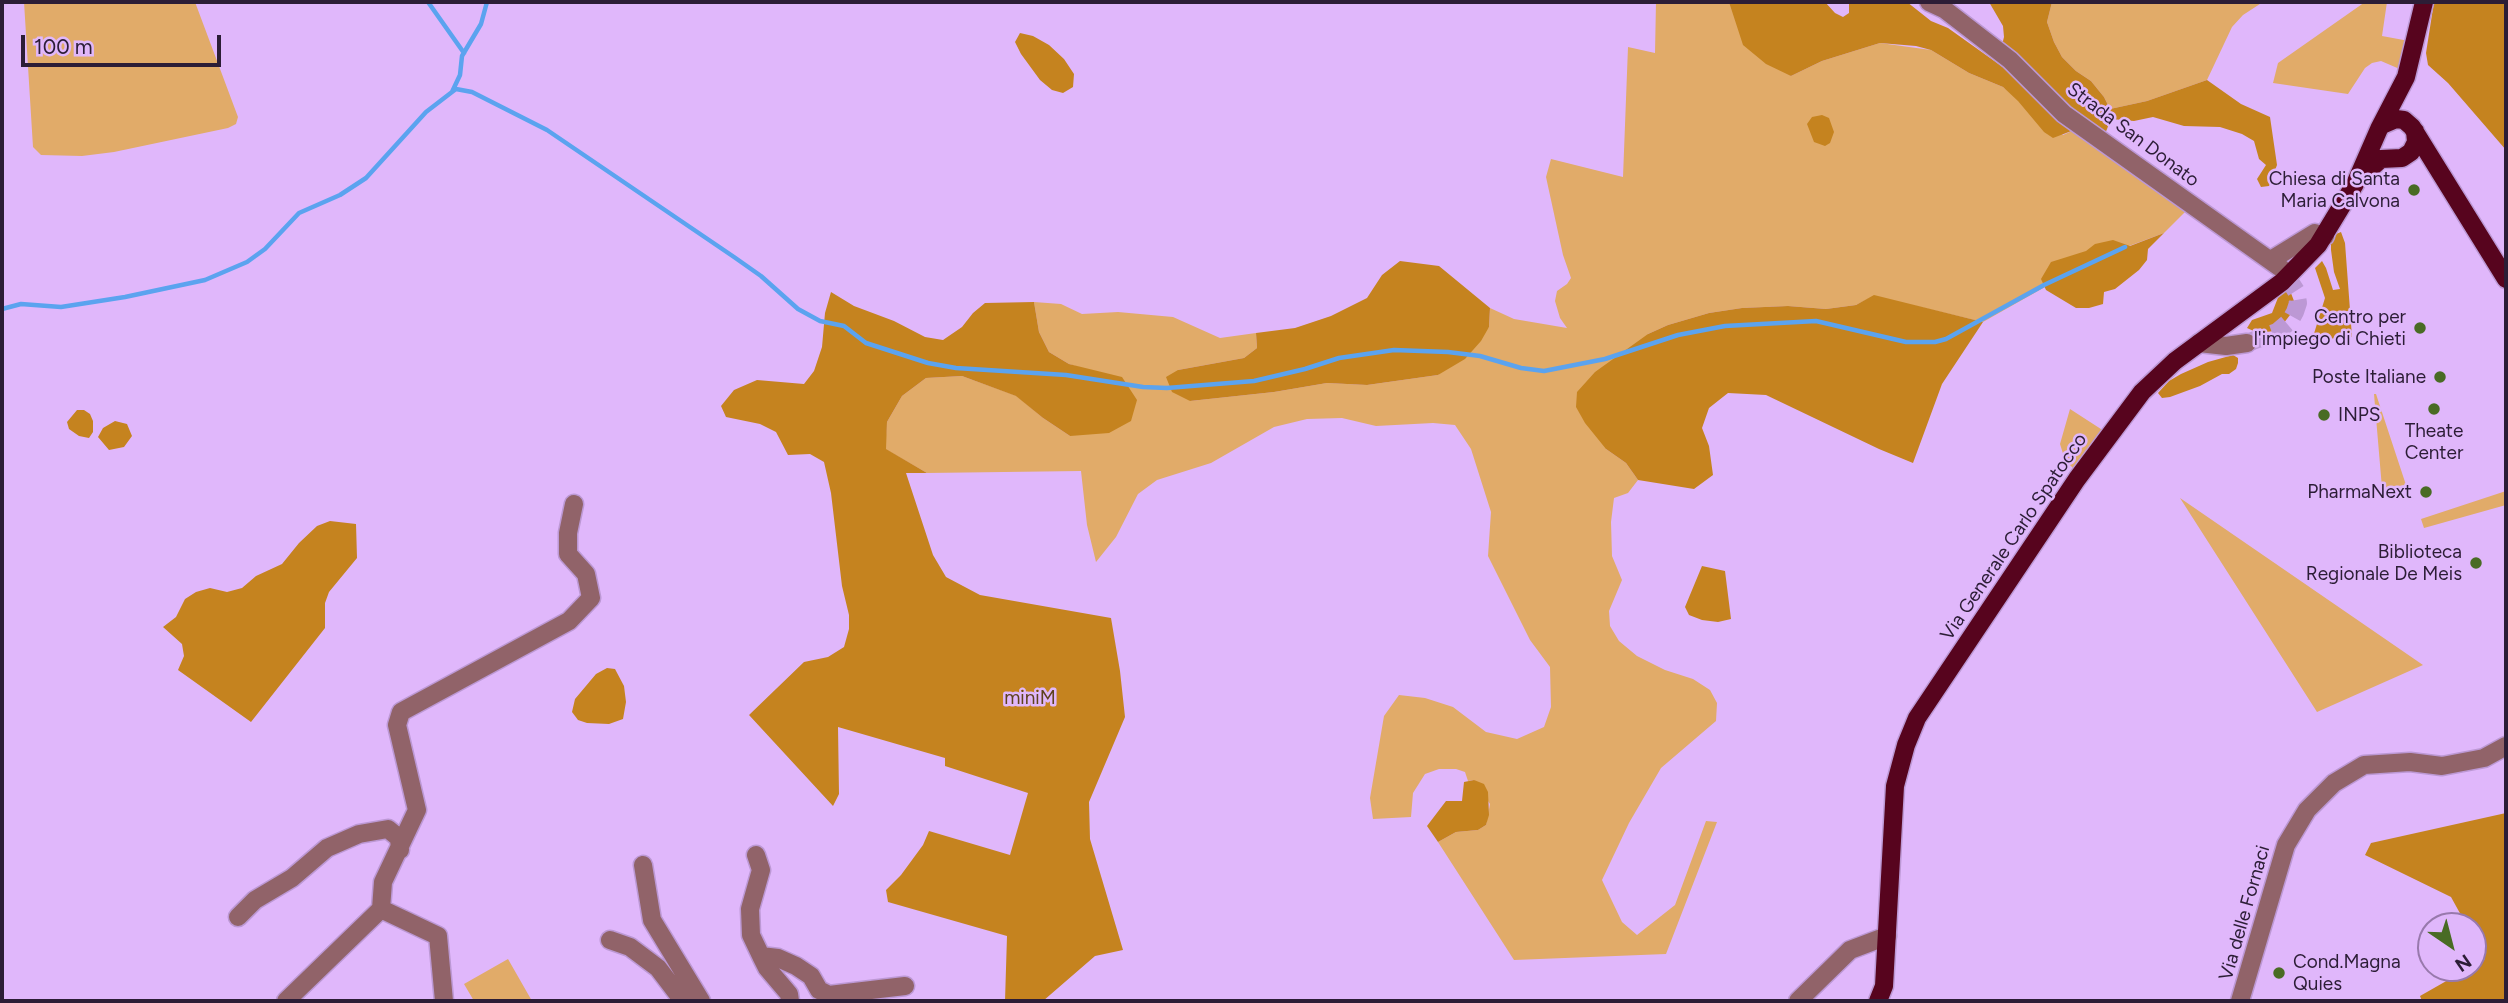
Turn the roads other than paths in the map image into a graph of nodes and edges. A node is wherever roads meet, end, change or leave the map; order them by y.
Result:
1 (1929, 2) edge
2 (1950, 2) edge
3 (2424, 2) edge
4 (1977, 34) junction
5 (2406, 77) junction
6 (2411, 127) junction
7 (2379, 132) junction
8 (2396, 158) junction
9 (2445, 183) junction
10 (2355, 184) junction
11 (2325, 236) junction
12 (2506, 279) edge
13 (2225, 323) junction
14 (2199, 343) junction
15 (574, 504) dead end
16 (2506, 746) edge
17 (400, 850) junction
18 (756, 855) dead end
19 (643, 865) dead end
20 (381, 909) junction
21 (238, 917) dead end
22 (1887, 936) junction
23 (610, 940) dead end
24 (761, 956) junction
25 (905, 986) dead end
26 (286, 1001) edge
27 (444, 1001) edge
28 (682, 1001) edge
29 (701, 1001) edge
30 (790, 1001) edge
31 (1798, 1001) edge
32 (1878, 1001) edge
33 (2241, 1001) edge

1 - 4 street, Strada San Donato
2 - 4 street, Strada San Donato
3 - 5 main road
4 - 11 street, Strada San Donato
5 - 6 main road
5 - 7 main road, Via Generale Carlo Spatocco
6 - 7 main road
6 - 8 main road
6 - 9 main road
7 - 8 main road
7 - 10 main road, Via Generale Carlo Spatocco
8 - 9 main road
8 - 10 main road, Via Generale Carlo Spatocco
9 - 12 main road
10 - 11 main road, Via Generale Carlo Spatocco
11 - 13 main road, Via Generale Carlo Spatocco
13 - 14 main road, Via Generale Carlo Spatocco
13 - 14 street
14 - 22 main road, Via Generale Carlo Spatocco
15 - 17 street
16 - 33 street, Via delle Fornaci
17 - 20 street
17 - 21 street
18 - 24 street
19 - 29 street
20 - 26 street
20 - 27 street
22 - 31 street
22 - 32 main road, Via Generale Carlo Spatocco
23 - 28 street
24 - 25 street
24 - 30 street

